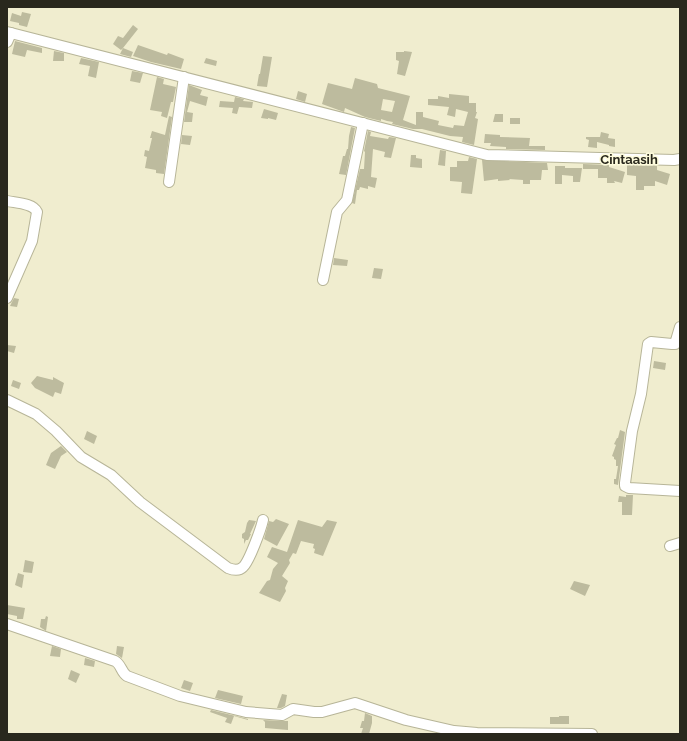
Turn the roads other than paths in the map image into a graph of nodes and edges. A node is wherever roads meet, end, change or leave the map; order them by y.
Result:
1 (8, 35) edge
2 (184, 77) junction
3 (363, 123) junction
4 (680, 159) edge
5 (169, 182) dead end
6 (7, 201) edge
7 (322, 280) dead end
8 (7, 298) edge
9 (680, 327) edge
10 (7, 400) edge
11 (680, 491) edge
12 (264, 520) dead end
13 (7, 624) edge
14 (592, 734) edge

1 - 2 street
2 - 3 street
2 - 5 street
3 - 4 street
3 - 7 street
6 - 8 street
9 - 11 street
10 - 12 street
13 - 14 street

